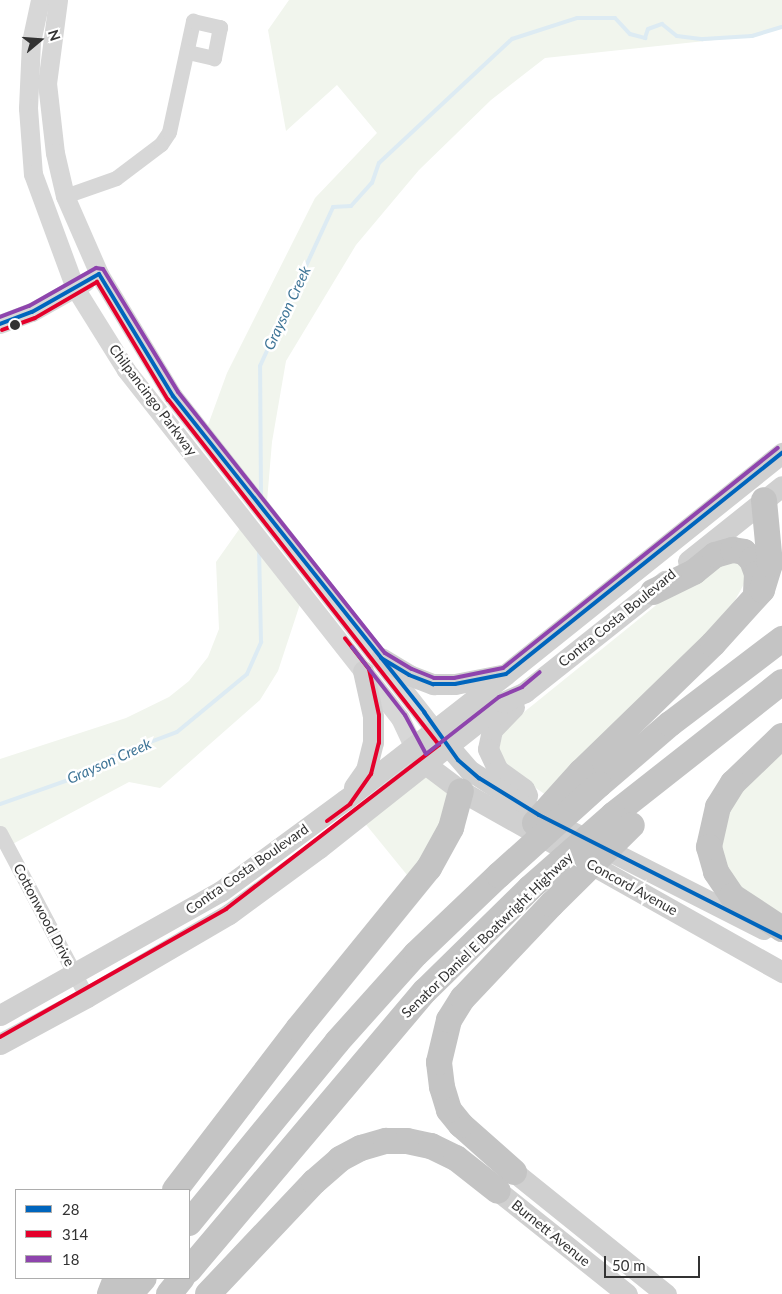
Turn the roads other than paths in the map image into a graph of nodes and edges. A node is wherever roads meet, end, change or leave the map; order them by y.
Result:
1 (40, 0) edge
2 (58, 0) edge
3 (187, 52) dead end
4 (65, 196) junction
5 (99, 274) junction
6 (75, 288) junction
7 (0, 324) edge
8 (172, 428) junction
9 (782, 453) edge
10 (246, 489) junction
11 (776, 499) edge
12 (273, 557) junction
13 (653, 592) junction
14 (328, 593) junction
15 (754, 600) junction
16 (782, 639) edge
17 (381, 658) junction
18 (363, 671) junction
19 (506, 674) junction
20 (782, 682) edge
21 (525, 692) junction
22 (434, 729) junction
23 (782, 736) edge
24 (446, 746) junction
25 (419, 755) junction
26 (590, 779) junction
27 (461, 792) junction
28 (345, 800) junction
29 (539, 815) junction
30 (622, 820) junction
31 (0, 833) edge
32 (167, 923) junction
33 (782, 929) edge
34 (782, 938) edge
35 (782, 972) edge
36 (75, 973) junction
37 (110, 984) junction
38 (87, 997) junction
39 (0, 1015) edge
40 (0, 1044) edge
41 (506, 1181) junction
42 (176, 1189) edge
43 (190, 1222) edge
44 (190, 1269) edge
45 (116, 1279) edge
46 (143, 1279) edge
47 (181, 1279) edge
48 (110, 1294) edge
49 (130, 1294) edge
50 (169, 1294) edge
51 (208, 1294) edge
52 (628, 1294) edge
53 (666, 1294) edge

1 - 6 street, Chilpancingo Parkway
2 - 4 street, Chilpancingo Parkway
3 - 4 street
4 - 5 street, Chilpancingo Parkway
5 - 6 street
5 - 10 street, Chilpancingo Parkway
6 - 7 street
6 - 8 street, Chilpancingo Parkway
8 - 10 street
8 - 12 street, Chilpancingo Parkway
9 - 19 main road, Contra Costa Boulevard
10 - 14 street, Chilpancingo Parkway
11 - 13 main road, Contra Costa Boulevard
11 - 15 highway
12 - 14 street
12 - 18 street, Chilpancingo Parkway
13 - 15 highway
13 - 21 main road, Contra Costa Boulevard
14 - 17 street, Chilpancingo Parkway
15 - 26 highway
16 - 26 highway
17 - 19 main road
17 - 22 street, Chilpancingo Parkway
18 - 25 street, Chilpancingo Parkway
18 - 28 main road
19 - 22 main road, Contra Costa Boulevard
20 - 30 highway, Senator Daniel E Boatwright Highway
21 - 24 main road, Contra Costa Boulevard
21 - 29 main road
22 - 24 main road, Concord Avenue
22 - 25 main road, Contra Costa Boulevard
23 - 33 highway
24 - 25 main road, Contra Costa Boulevard
24 - 29 main road, Concord Avenue
25 - 27 main road, Concord Avenue
25 - 28 main road, Contra Costa Boulevard
25 - 37 main road, Contra Costa Boulevard
26 - 43 highway, bridge
27 - 35 main road, Concord Avenue
27 - 42 highway
28 - 32 main road, Contra Costa Boulevard
29 - 34 main road, Concord Avenue
30 - 41 highway, bridge
30 - 44 highway, Senator Daniel E Boatwright Highway, bridge
31 - 36 street, Cottonwood Drive
32 - 36 main road, Contra Costa Boulevard
32 - 37 main road
36 - 38 street, Cottonwood Drive
36 - 39 main road, Contra Costa Boulevard
37 - 38 main road, Contra Costa Boulevard
38 - 40 main road, Contra Costa Boulevard
41 - 51 highway
41 - 52 main road, Burnett Avenue
41 - 53 main road, Burnett Avenue
45 - 48 highway
46 - 49 highway
47 - 50 highway

